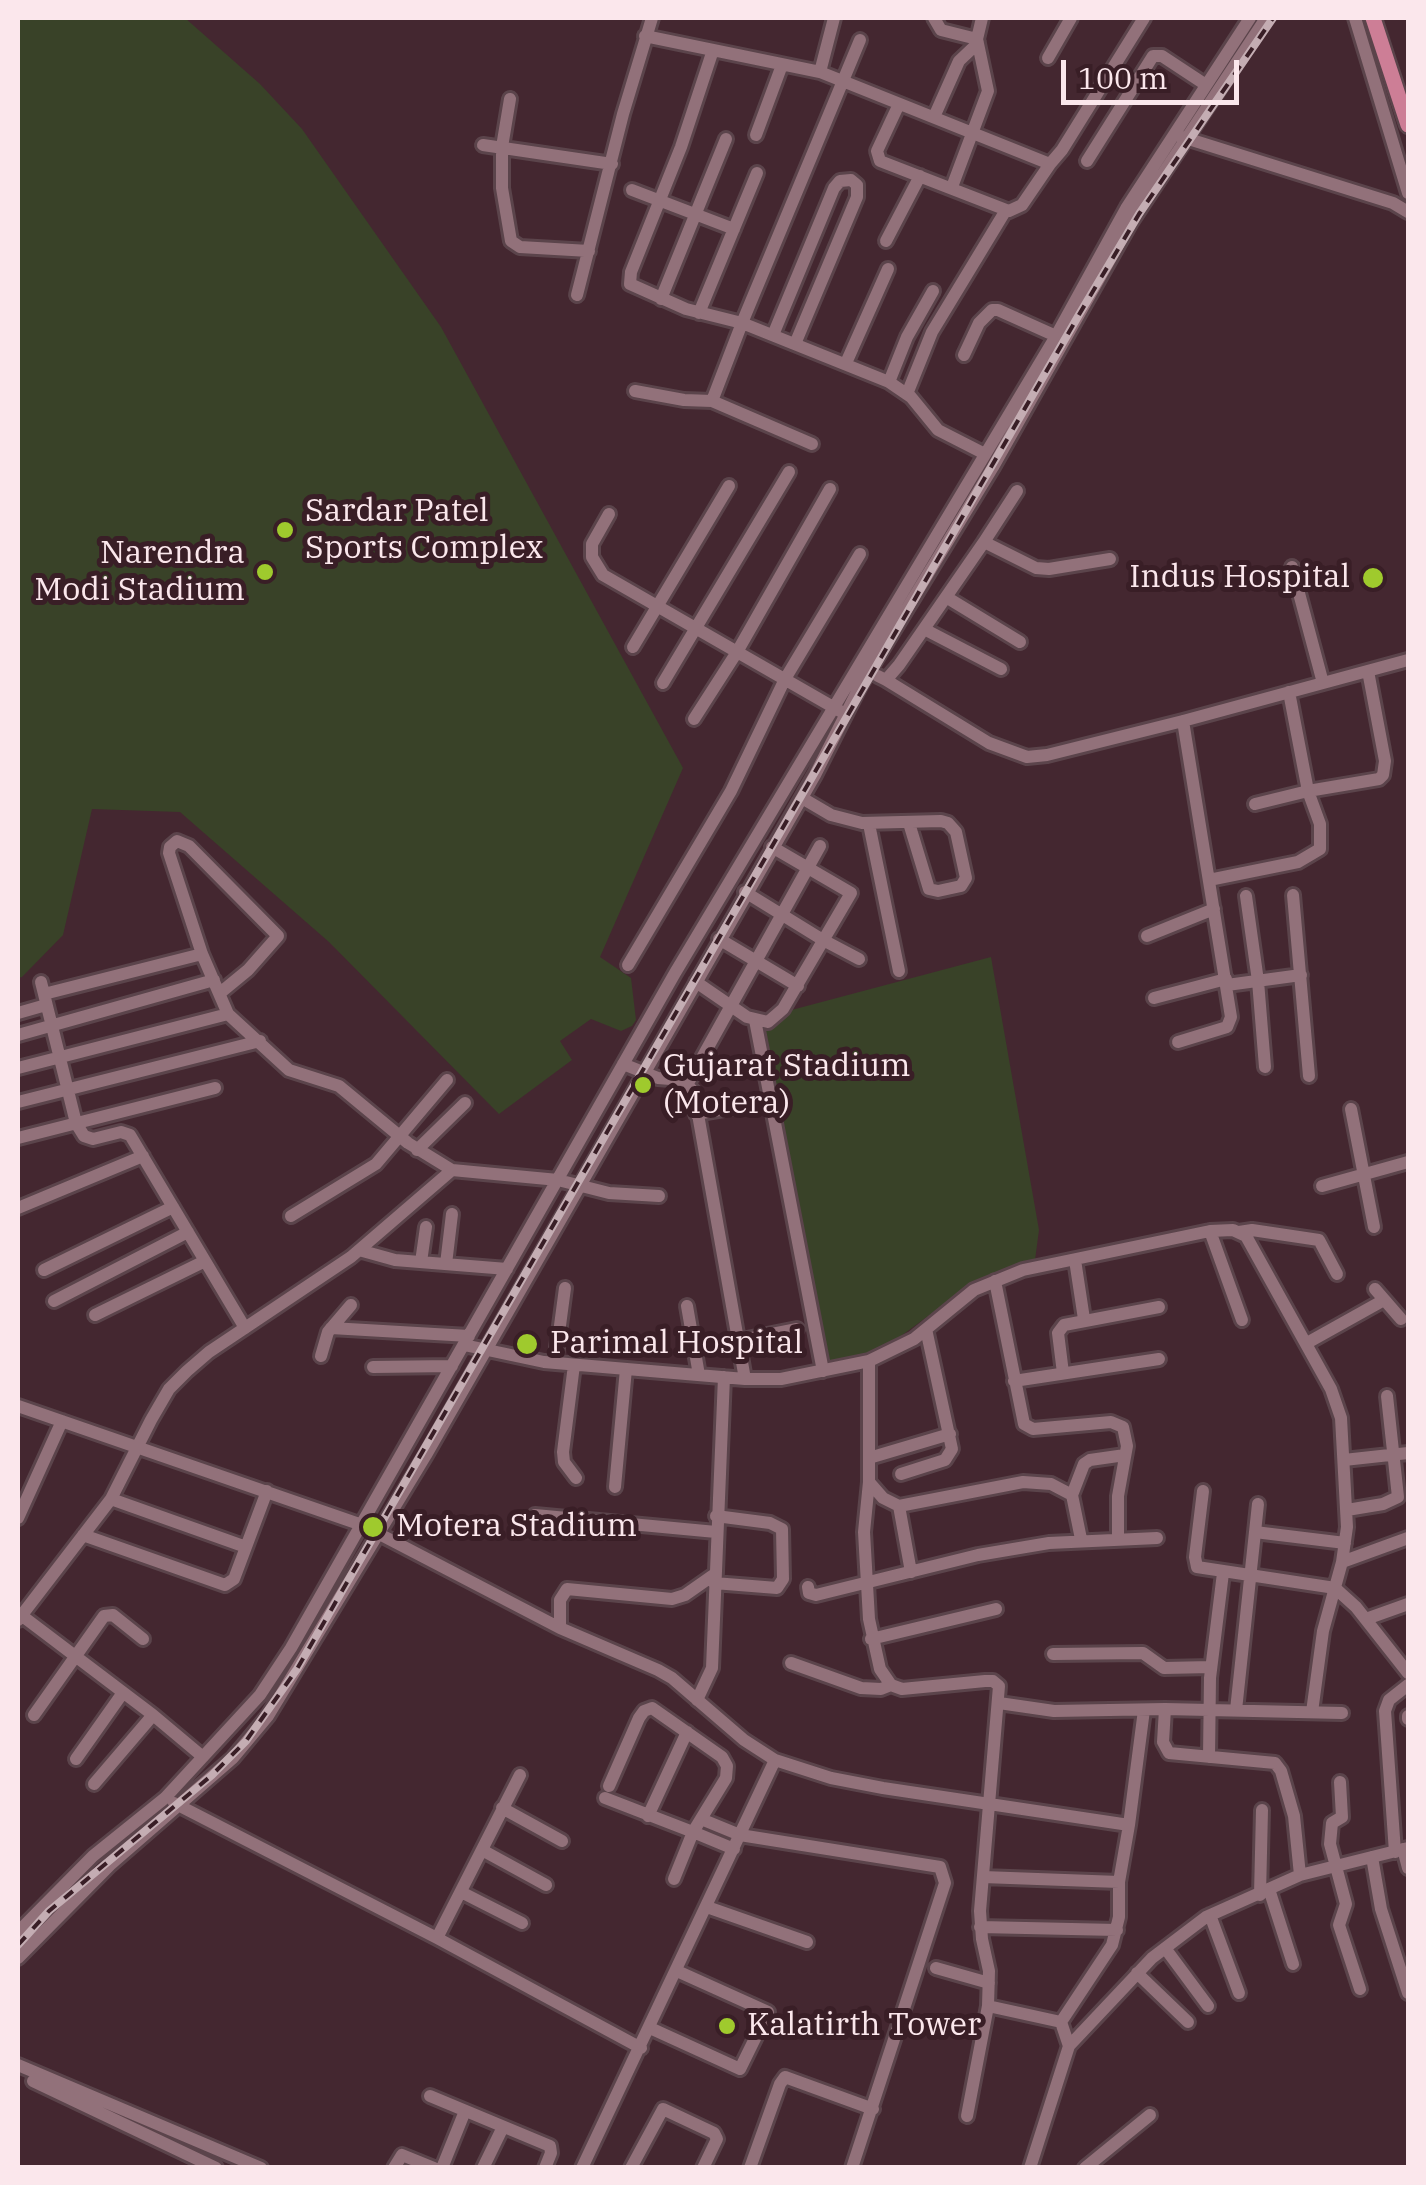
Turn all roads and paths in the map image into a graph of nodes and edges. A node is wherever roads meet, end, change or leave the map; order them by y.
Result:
1 (652, 18) edge
2 (834, 18) edge
3 (934, 18) edge
4 (982, 18) edge
5 (1071, 18) edge
6 (1144, 18) edge
7 (1250, 18) edge
8 (1266, 18) edge
9 (1356, 18) edge
10 (1373, 18) edge
11 (646, 36) junction
12 (860, 40) dead end
13 (978, 41) junction
14 (713, 50) junction
15 (1048, 58) dead end
16 (782, 65) junction
17 (820, 72) junction
18 (845, 82) junction
19 (1206, 84) junction
20 (510, 99) dead end
21 (899, 104) junction
22 (934, 117) junction
23 (1408, 125) edge
24 (974, 133) junction
25 (756, 135) dead end
26 (1181, 137) junction
27 (726, 140) dead end
28 (482, 144) dead end
29 (502, 147) junction
30 (1088, 161) dead end
31 (612, 164) junction
32 (1050, 164) junction
33 (757, 174) dead end
34 (920, 176) junction
35 (952, 187) junction
36 (632, 190) dead end
37 (1408, 194) edge
38 (659, 200) junction
39 (1393, 203) junction
40 (1006, 210) junction
41 (1408, 212) edge
42 (697, 215) junction
43 (734, 229) junction
44 (886, 241) dead end
45 (589, 251) junction
46 (888, 269) dead end
47 (933, 291) dead end
48 (577, 295) dead end
49 (662, 300) junction
50 (698, 313) junction
51 (742, 323) junction
52 (773, 336) junction
53 (1056, 336) junction
54 (795, 344) junction
55 (964, 355) dead end
56 (846, 363) junction
57 (889, 382) junction
58 (635, 391) dead end
59 (907, 394) junction
60 (712, 401) junction
61 (812, 444) dead end
62 (985, 454) junction
63 (788, 472) dead end
64 (729, 486) dead end
65 (830, 488) dead end
66 (1017, 491) dead end
67 (609, 514) dead end
68 (984, 542) junction
69 (860, 554) dead end
70 (1110, 559) dead end
71 (1292, 567) dead end
72 (946, 596) junction
73 (659, 607) junction
74 (696, 628) junction
75 (924, 629) junction
76 (1020, 642) dead end
77 (633, 647) dead end
78 (737, 652) junction
79 (1408, 660) edge
80 (1001, 669) dead end
81 (1368, 671) junction
82 (862, 672) junction
83 (785, 680) junction
84 (886, 680) junction
85 (1322, 683) junction
86 (663, 684) dead end
87 (1289, 692) junction
88 (839, 711) junction
89 (694, 719) dead end
90 (1183, 721) junction
91 (1308, 791) junction
92 (802, 798) junction
93 (1255, 804) dead end
94 (909, 822) junction
95 (868, 824) junction
96 (820, 846) dead end
97 (772, 847) junction
98 (807, 867) junction
99 (1209, 880) junction
100 (745, 892) junction
101 (1293, 895) dead end
102 (1246, 896) dead end
103 (1214, 908) junction
104 (781, 915) junction
105 (1147, 936) dead end
106 (719, 939) junction
107 (823, 940) junction
108 (202, 954) junction
109 (859, 959) dead end
110 (755, 960) junction
111 (628, 965) dead end
112 (899, 971) dead end
113 (1300, 975) junction
114 (1258, 981) junction
115 (696, 982) junction
116 (1227, 982) junction
117 (798, 986) junction
118 (217, 987) junction
119 (44, 993) junction
120 (1154, 998) dead end
121 (731, 1006) junction
122 (18, 1013) edge
123 (228, 1014) junction
124 (756, 1020) junction
125 (52, 1026) junction
126 (18, 1035) edge
127 (260, 1041) junction
128 (1178, 1042) dead end
129 (60, 1057) junction
130 (623, 1064) junction
131 (18, 1068) edge
132 (1264, 1068) dead end
133 (642, 1073) junction
134 (1309, 1076) dead end
135 (446, 1080) dead end
136 (688, 1083) junction
137 (215, 1088) dead end
138 (68, 1090) junction
139 (771, 1101) junction
140 (18, 1102) edge
141 (465, 1104) dead end
142 (1350, 1109) dead end
143 (696, 1114) junction
144 (76, 1123) junction
145 (18, 1138) edge
146 (401, 1138) junction
147 (417, 1150) junction
148 (143, 1156) junction
149 (1408, 1162) edge
150 (452, 1170) junction
151 (1362, 1174) junction
152 (558, 1180) junction
153 (578, 1185) junction
154 (1322, 1186) dead end
155 (659, 1196) dead end
156 (173, 1207) junction
157 (18, 1208) edge
158 (452, 1214) dead end
159 (290, 1216) dead end
160 (1374, 1227) dead end
161 (426, 1228) dead end
162 (1210, 1231) junction
163 (188, 1232) junction
164 (1239, 1232) junction
165 (359, 1250) junction
166 (1074, 1260) junction
167 (205, 1261) junction
168 (420, 1262) junction
169 (446, 1264) junction
170 (508, 1268) junction
171 (44, 1270) dead end
172 (1337, 1274) dead end
173 (995, 1280) junction
174 (565, 1288) dead end
175 (54, 1302) dead end
176 (351, 1304) dead end
177 (688, 1306) dead end
178 (1159, 1307) dead end
179 (96, 1315) dead end
180 (1084, 1319) junction
181 (1400, 1319) dead end
182 (1242, 1320) dead end
183 (245, 1328) junction
184 (331, 1328) junction
185 (797, 1329) dead end
186 (926, 1329) junction
187 (738, 1340) junction
188 (467, 1341) junction
189 (1307, 1344) junction
190 (485, 1350) junction
191 (321, 1356) dead end
192 (1160, 1359) dead end
193 (869, 1361) junction
194 (555, 1363) junction
195 (574, 1365) junction
196 (374, 1366) dead end
197 (452, 1366) junction
198 (626, 1369) junction
199 (823, 1371) junction
200 (1063, 1373) junction
201 (699, 1375) junction
202 (724, 1378) junction
203 (745, 1380) junction
204 (1014, 1381) junction
205 (1387, 1396) dead end
206 (18, 1406) edge
207 (62, 1420) junction
208 (950, 1434) junction
209 (138, 1446) junction
210 (1402, 1454) edge
211 (1125, 1455) junction
212 (869, 1458) junction
213 (1344, 1460) junction
214 (901, 1474) dead end
215 (576, 1478) dead end
216 (869, 1482) junction
217 (615, 1487) dead end
218 (267, 1491) junction
219 (1203, 1491) dead end
220 (1072, 1495) junction
221 (111, 1499) junction
222 (1258, 1504) dead end
223 (899, 1506) junction
224 (1347, 1510) junction
225 (535, 1516) dead end
226 (716, 1516) junction
227 (18, 1518) edge
228 (362, 1525) junction
229 (716, 1532) junction
230 (1256, 1532) junction
231 (380, 1534) junction
232 (83, 1535) junction
233 (1118, 1538) junction
234 (1156, 1538) dead end
235 (1408, 1538) edge
236 (1081, 1539) junction
237 (1345, 1543) junction
238 (246, 1547) junction
239 (1342, 1562) junction
240 (911, 1572) junction
241 (1223, 1573) junction
242 (1251, 1577) junction
243 (714, 1579) junction
244 (866, 1583) junction
245 (808, 1587) dead end
246 (1335, 1588) junction
247 (1408, 1604) edge
248 (996, 1610) dead end
249 (19, 1618) edge
250 (1366, 1619) junction
251 (560, 1628) junction
252 (144, 1638) dead end
253 (871, 1639) junction
254 (1053, 1654) dead end
255 (75, 1658) junction
256 (791, 1663) dead end
257 (1211, 1667) junction
258 (1408, 1672) edge
259 (892, 1684) junction
260 (1408, 1684) edge
261 (122, 1694) junction
262 (697, 1700) junction
263 (999, 1702) junction
264 (1165, 1708) junction
265 (1144, 1710) junction
266 (1208, 1710) junction
267 (1236, 1710) junction
268 (1312, 1712) junction
269 (1342, 1713) dead end
270 (34, 1715) dead end
271 (153, 1715) junction
272 (687, 1732) junction
273 (203, 1757) junction
274 (1209, 1757) junction
275 (76, 1759) dead end
276 (775, 1760) junction
277 (520, 1774) dead end
278 (1340, 1782) dead end
279 (94, 1784) dead end
280 (165, 1798) junction
281 (180, 1806) junction
282 (988, 1806) junction
283 (502, 1808) junction
284 (1262, 1810) dead end
285 (648, 1816) junction
286 (700, 1818) junction
287 (1129, 1825) junction
288 (693, 1832) junction
289 (740, 1835) junction
290 (562, 1841) dead end
291 (734, 1849) junction
292 (1402, 1849) edge
293 (482, 1850) junction
294 (1372, 1858) junction
295 (1337, 1866) junction
296 (1408, 1868) edge
297 (1300, 1875) junction
298 (983, 1877) junction
299 (674, 1879) dead end
300 (1119, 1882) junction
301 (546, 1885) dead end
302 (461, 1892) junction
303 (1264, 1892) junction
304 (707, 1907) junction
305 (1210, 1916) junction
306 (522, 1922) dead end
307 (980, 1927) junction
308 (1116, 1930) junction
309 (18, 1932) edge
310 (438, 1938) junction
311 (807, 1942) dead end
312 (1165, 1948) junction
313 (18, 1958) edge
314 (1293, 1964) dead end
315 (936, 1968) dead end
316 (676, 1971) junction
317 (1137, 1974) junction
318 (989, 1983) junction
319 (1360, 1989) dead end
320 (1239, 1993) dead end
321 (1408, 1993) edge
322 (988, 2006) junction
323 (1208, 2006) dead end
324 (1062, 2022) junction
325 (1188, 2022) dead end
326 (650, 2028) junction
327 (1069, 2046) junction
328 (641, 2048) junction
329 (18, 2066) edge
330 (18, 2074) edge
331 (430, 2096) dead end
332 (874, 2109) junction
333 (465, 2111) junction
334 (1150, 2115) dead end
335 (967, 2116) dead end
336 (503, 2126) junction
337 (216, 2168) edge
338 (261, 2168) edge
339 (394, 2168) edge
340 (434, 2168) edge
341 (442, 2168) edge
342 (483, 2168) edge
343 (545, 2168) edge
344 (582, 2168) edge
345 (632, 2168) edge
346 (703, 2168) edge
347 (750, 2168) edge
348 (852, 2168) edge
349 (1030, 2168) edge
350 (1085, 2168) edge

1 - 11 street
2 - 17 street
3 - 13 street
4 - 13 street
5 - 15 street
6 - 32 street
7 - 19 street
8 - 26 street
9 - 37 street
10 - 23 main road
11 - 14 street
11 - 31 street
12 - 18 street
13 - 22 street
13 - 24 street
14 - 16 street
14 - 38 street
16 - 17 street
16 - 25 street
17 - 18 street
18 - 21 street
18 - 51 street
19 - 26 street
19 - 30 street
20 - 29 street
21 - 22 street
21 - 34 street
22 - 24 street
24 - 32 street
24 - 35 street
26 - 39 street
26 - 53 street
26 - 82 street
27 - 42 street
28 - 29 street
29 - 31 street
29 - 45 street
31 - 45 street
32 - 40 street
33 - 43 street
34 - 35 street
34 - 44 street
35 - 40 street
36 - 38 street
37 - 39 street
38 - 42 street
38 - 49 street
39 - 41 street
40 - 59 street
42 - 43 street
42 - 49 street
43 - 50 street
45 - 48 street
46 - 56 street
47 - 57 street
49 - 50 street
50 - 51 street
51 - 52 street
51 - 60 street
52 - 54 street
52 - 54 street
53 - 55 street
53 - 62 street
54 - 56 street
56 - 57 street
57 - 59 street
58 - 60 street
59 - 62 street
60 - 61 street
62 - 82 street
63 - 74 street
64 - 73 street
65 - 78 street
66 - 68 street
67 - 73 street
68 - 70 street
68 - 72 street
69 - 83 street
71 - 85 street
72 - 75 street
72 - 76 street
73 - 74 street
73 - 77 street
74 - 78 street
74 - 86 street
75 - 80 street
75 - 84 street
78 - 83 street
78 - 89 street
79 - 81 street
81 - 85 street
81 - 91 street
82 - 84 street
82 - 88 street
83 - 88 street
83 - 111 street
84 - 90 street
85 - 87 street
87 - 90 street
87 - 91 street
88 - 92 street
88 - 130 street
90 - 99 street
91 - 93 street
91 - 99 street
92 - 95 street
92 - 97 street
94 - 94 street
94 - 95 street
95 - 112 street
96 - 98 street
97 - 98 street
97 - 100 street
98 - 104 street
98 - 107 street
99 - 103 street
100 - 104 street
100 - 106 street
101 - 113 street
102 - 114 street
103 - 105 street
103 - 116 street
104 - 107 street
104 - 110 street
106 - 110 street
106 - 115 street
107 - 109 street
107 - 117 street
108 - 118 street
108 - 118 street
108 - 119 street
110 - 117 street
110 - 121 street
113 - 114 street
113 - 134 street
114 - 116 street
114 - 132 street
115 - 121 street
115 - 133 street
116 - 120 street
116 - 128 street
117 - 124 street
118 - 123 street
118 - 125 street
119 - 122 street
119 - 125 street
121 - 124 street
121 - 136 street
123 - 127 street
123 - 129 street
124 - 139 street
125 - 126 street
125 - 129 street
127 - 138 street
127 - 146 street
129 - 131 street
129 - 138 street
130 - 133 street
130 - 152 street
133 - 136 street
133 - 153 street
135 - 146 street
136 - 143 street
137 - 144 street
138 - 140 street
138 - 144 street
139 - 143 street
139 - 199 street
141 - 147 street
142 - 151 street
143 - 187 street
144 - 145 street
144 - 148 street
146 - 147 street
146 - 159 street
147 - 150 street
148 - 156 street
148 - 157 street
149 - 151 street
150 - 152 street
150 - 165 street
151 - 154 street
151 - 160 street
152 - 153 street
152 - 170 street
153 - 155 street
153 - 190 street
156 - 163 street
156 - 171 street
158 - 169 street
161 - 168 street
162 - 164 street
162 - 166 street
162 - 182 street
163 - 167 street
163 - 175 street
164 - 172 street
164 - 189 street
165 - 168 street
165 - 183 street
166 - 173 street
166 - 180 street
167 - 179 street
167 - 183 street
168 - 169 street
169 - 170 street
170 - 188 street
173 - 186 street
173 - 204 street
174 - 194 street
176 - 184 street
177 - 201 street
178 - 180 street
180 - 200 street
181 - 189 street
183 - 209 street
184 - 188 street
184 - 191 street
185 - 187 street
186 - 193 street
186 - 208 street
187 - 203 street
188 - 190 street
188 - 197 street
189 - 213 street
190 - 194 street
190 - 231 street
192 - 200 street
193 - 199 street
193 - 212 street
194 - 195 street
195 - 198 street
195 - 215 street
196 - 197 street
197 - 228 street
198 - 201 street
198 - 217 street
199 - 203 street
200 - 204 street
201 - 202 street
202 - 203 street
202 - 226 street
204 - 211 street
205 - 210 street
206 - 207 street
207 - 209 street
207 - 227 street
208 - 212 street
208 - 214 street
209 - 218 street
209 - 221 street
210 - 213 street
210 - 224 street
211 - 220 street
211 - 233 street
212 - 216 street
213 - 224 street
216 - 223 street
216 - 244 street
218 - 228 street
218 - 238 street
219 - 241 street
220 - 223 street
220 - 236 street
221 - 232 street
221 - 238 street
222 - 230 street
223 - 240 street
224 - 237 street
225 - 229 street
226 - 229 street
226 - 243 street
228 - 231 street
228 - 273 street
229 - 243 street
230 - 237 street
230 - 242 street
231 - 251 street
231 - 281 street
232 - 238 street
232 - 249 street
233 - 234 street
233 - 236 street
235 - 239 street
236 - 240 street
237 - 239 street
239 - 246 street
240 - 244 street
241 - 242 street
241 - 257 street
242 - 246 street
242 - 267 street
243 - 251 street
243 - 262 street
244 - 245 street
244 - 253 street
246 - 250 street
246 - 268 street
247 - 250 street
248 - 253 street
249 - 255 street
250 - 258 street
251 - 262 street
252 - 255 street
253 - 259 street
254 - 257 street
255 - 261 street
255 - 270 street
256 - 259 street
257 - 266 street
259 - 263 street
260 - 292 street
261 - 271 street
261 - 275 street
262 - 276 street
263 - 265 street
263 - 282 street
264 - 265 street
264 - 266 street
264 - 274 street
265 - 287 street
266 - 267 street
266 - 274 street
267 - 268 street
268 - 269 street
271 - 273 street
271 - 279 street
272 - 285 street
272 - 285 street
272 - 286 street
273 - 280 street
274 - 297 street
276 - 282 street
276 - 289 street
277 - 283 street
278 - 295 street
280 - 281 street
280 - 309 street
281 - 310 street
281 - 313 street
282 - 287 street
282 - 298 street
283 - 290 street
283 - 293 street
284 - 303 street
285 - 288 street
286 - 288 street
286 - 289 street
287 - 300 street
288 - 291 street
288 - 299 street
289 - 291 street
289 - 332 street
291 - 304 street
292 - 294 street
292 - 296 street
293 - 301 street
293 - 302 street
294 - 295 street
294 - 321 street
295 - 297 street
295 - 319 street
297 - 303 street
298 - 300 street
298 - 307 street
300 - 308 street
302 - 306 street
302 - 310 street
303 - 305 street
303 - 314 street
304 - 311 street
304 - 316 street
305 - 312 street
305 - 320 street
307 - 308 street
307 - 318 street
308 - 324 street
310 - 328 street
312 - 317 street
312 - 323 street
315 - 318 street
316 - 326 street
316 - 326 street
317 - 325 street
317 - 327 street
318 - 322 street
322 - 324 street
322 - 335 street
324 - 327 street
326 - 328 street
327 - 349 street
328 - 344 street
329 - 338 street
330 - 337 street
331 - 333 street
332 - 347 street
332 - 348 street
333 - 336 street
333 - 341 street
334 - 350 street
336 - 342 street
336 - 343 street
339 - 340 street
345 - 346 street

